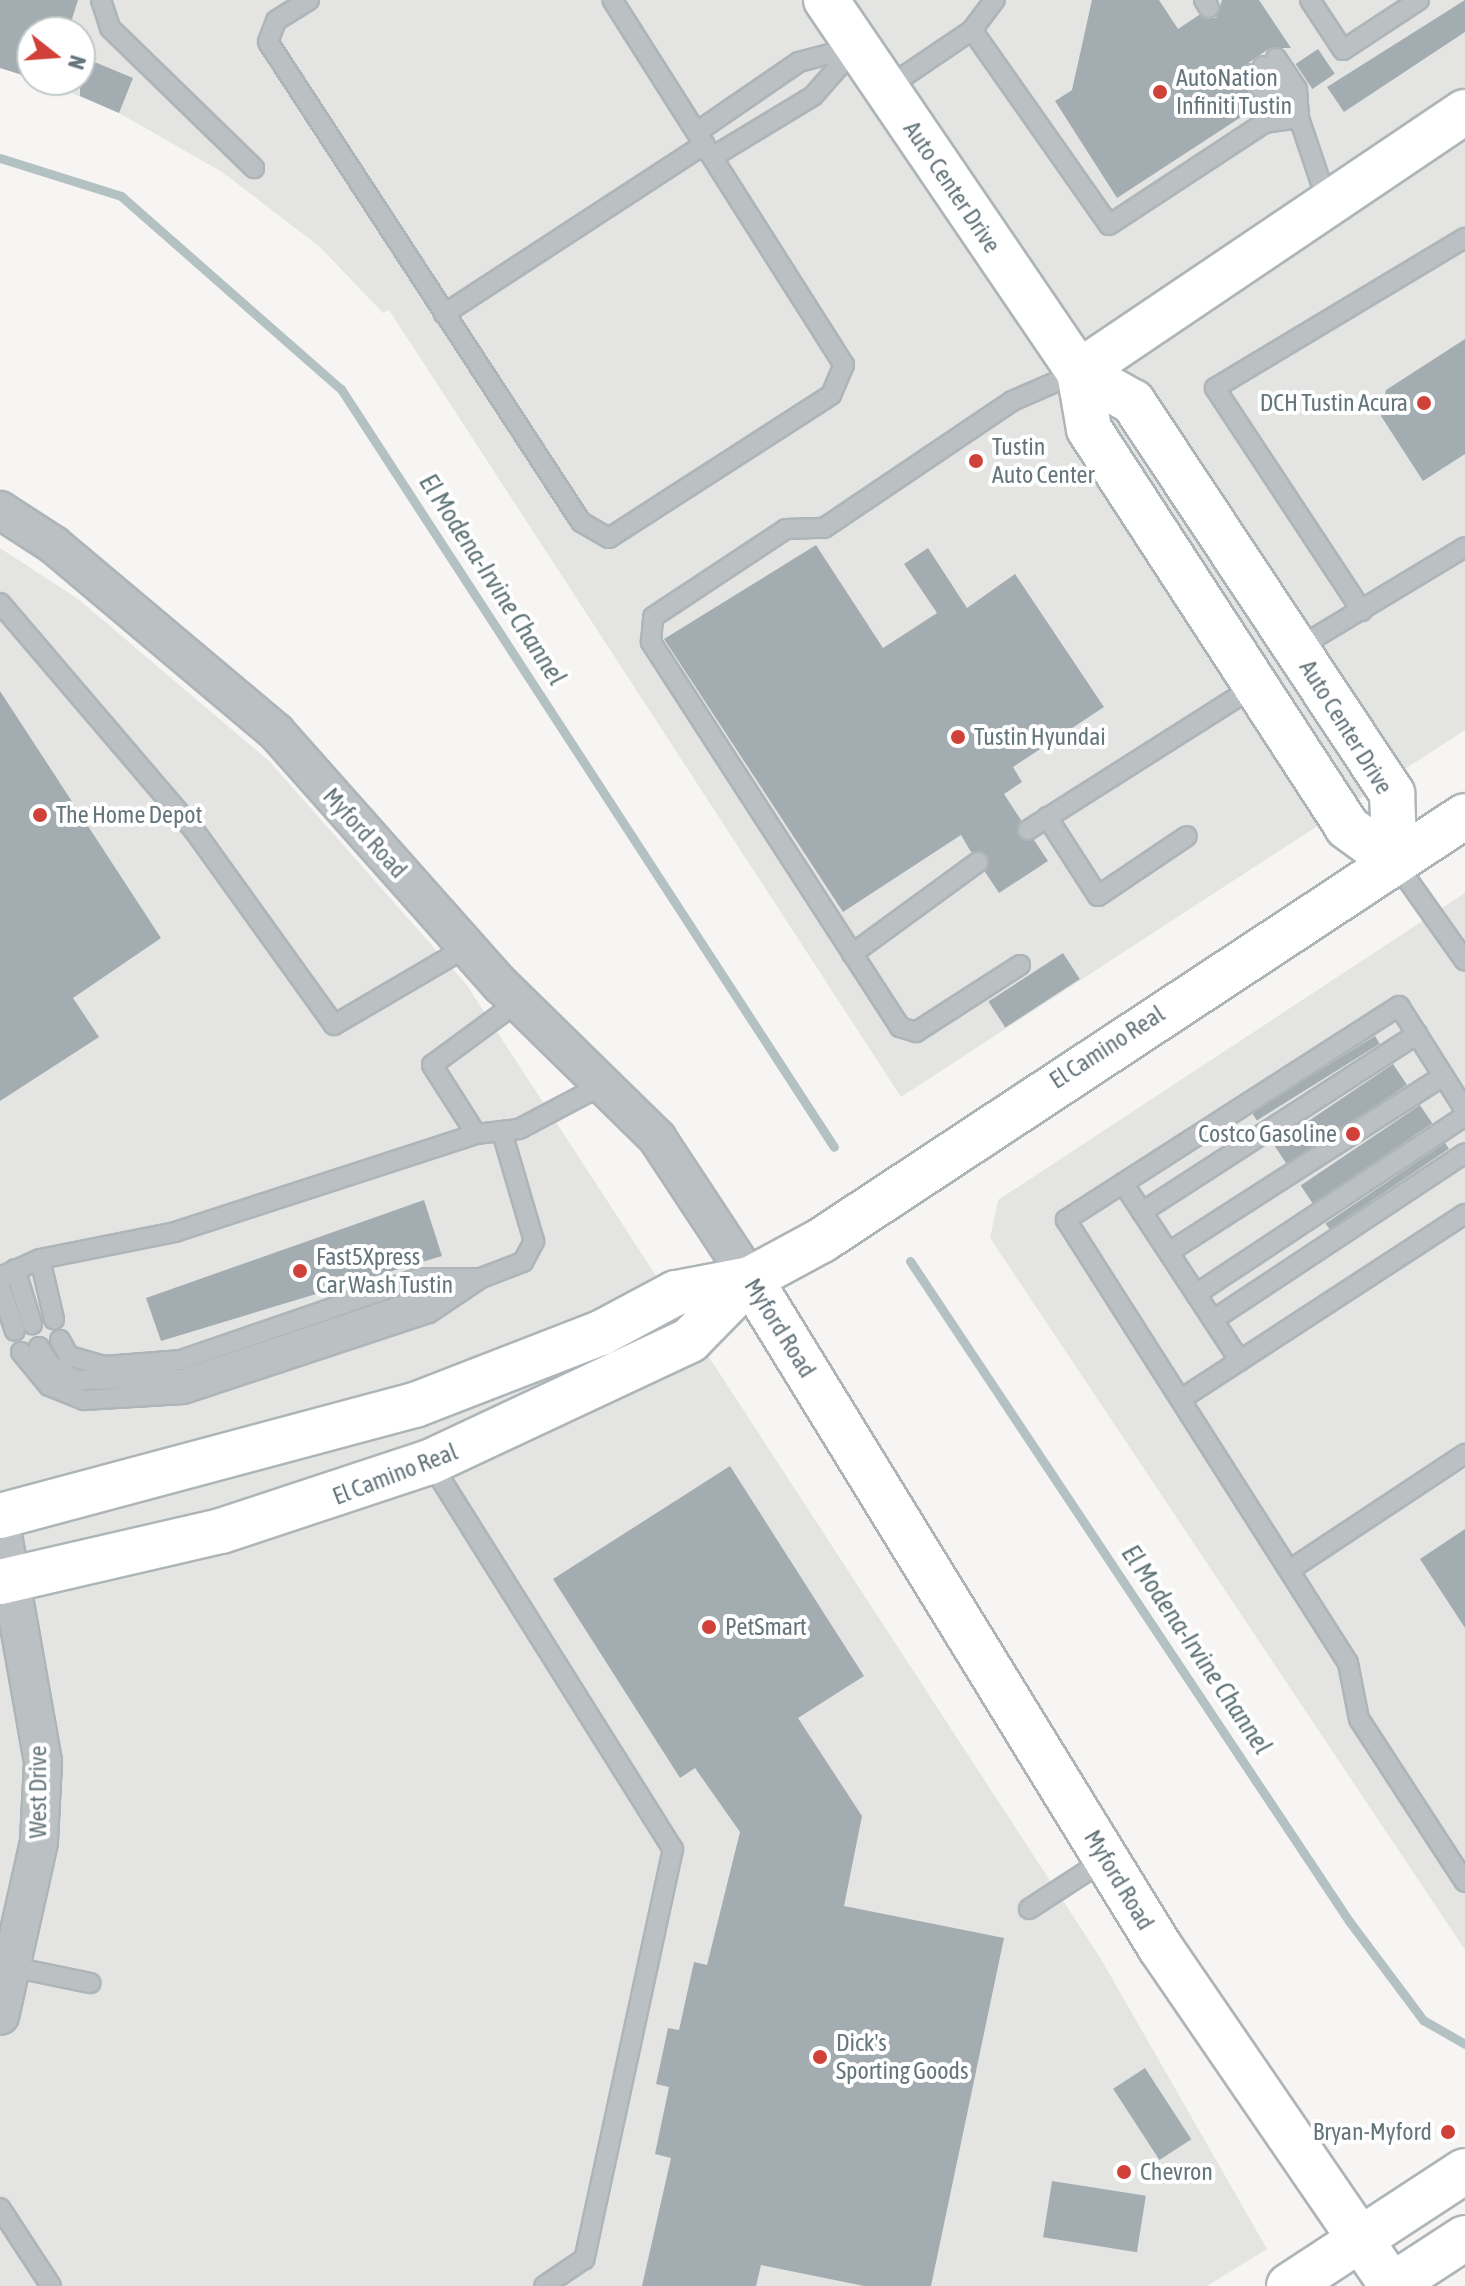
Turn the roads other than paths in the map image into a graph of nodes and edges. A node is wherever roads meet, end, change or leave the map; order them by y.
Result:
1 (101, 0) edge
2 (309, 0) edge
3 (612, 0) edge
4 (826, 0) edge
5 (995, 0) edge
6 (1310, 0) edge
7 (1414, 1) edge
8 (972, 30) junction
9 (856, 47) junction
10 (885, 89) junction
11 (1465, 112) edge
12 (1299, 118) junction
13 (705, 144) junction
14 (254, 168) dead end
15 (1328, 204) junction
16 (1465, 238) edge
17 (444, 314) junction
18 (1079, 372) junction
19 (0, 510) edge
20 (1465, 547) edge
21 (0, 603) edge
22 (1362, 611) junction
23 (1296, 649) junction
24 (1255, 686) junction
25 (1465, 816) edge
26 (1047, 817) junction
27 (1028, 830) dead end
28 (1187, 836) dead end
29 (978, 862) dead end
30 (1395, 862) junction
31 (467, 947) junction
32 (852, 954) junction
33 (1465, 961) edge
34 (1020, 965) dead end
35 (519, 1001) junction
36 (1417, 1034) junction
37 (1443, 1076) junction
38 (606, 1083) junction
39 (1465, 1113) edge
40 (502, 1132) junction
41 (476, 1134) junction
42 (1465, 1153) edge
43 (1123, 1183) junction
44 (1142, 1212) junction
45 (1465, 1214) edge
46 (1169, 1252) junction
47 (40, 1259) junction
48 (7, 1273) edge
49 (481, 1278) junction
50 (750, 1279) junction
51 (0, 1286) edge
52 (1196, 1294) junction
53 (54, 1319) dead end
54 (1213, 1320) junction
55 (60, 1340) dead end
56 (30, 1349) dead end
57 (1240, 1361) junction
58 (1181, 1399) junction
59 (1465, 1454) edge
60 (430, 1462) junction
61 (0, 1517) edge
62 (1291, 1569) junction
63 (6, 1580) edge
64 (1106, 1859) junction
65 (1465, 1882) edge
66 (1029, 1909) dead end
67 (12, 1967) junction
68 (90, 1983) dead end
69 (0, 2016) edge
70 (1465, 2171) edge
71 (0, 2208) edge
72 (1465, 2238) edge
73 (1361, 2239) junction
74 (51, 2286) edge
75 (544, 2286) edge
76 (1289, 2286) edge
77 (1391, 2286) edge

1 - 14 lane
2 - 17 lane
3 - 13 lane
4 - 9 street, Auto Center Drive
5 - 8 lane
6 - 7 lane
8 - 10 lane
8 - 12 lane
9 - 10 street, Auto Center Drive
9 - 13 lane
9 - 13 lane
10 - 18 street, Auto Center Drive
11 - 15 street
12 - 12 lane
12 - 15 lane
13 - 17 lane
13 - 17 lane
15 - 18 street
16 - 22 lane
18 - 23 street, Auto Center Drive
18 - 24 street, Auto Center Drive
18 - 32 lane
19 - 31 street, Myford Road
20 - 22 lane
21 - 31 lane
22 - 23 lane
23 - 30 street, Auto Center Drive
24 - 26 lane
24 - 30 street, Auto Center Drive
25 - 30 street, El Camino Real
26 - 27 lane
26 - 28 lane
29 - 32 lane
30 - 33 lane
30 - 50 street, El Camino Real
31 - 35 street, Myford Road
32 - 34 lane
35 - 38 street, Myford Road
35 - 41 lane
36 - 37 lane
36 - 43 lane
36 - 44 lane
37 - 39 lane
37 - 46 lane
38 - 40 lane
38 - 50 street, Myford Road
39 - 52 lane
40 - 41 lane
40 - 49 lane
41 - 47 lane
42 - 54 lane
43 - 44 lane
43 - 58 lane
44 - 46 lane
45 - 57 lane
46 - 52 lane
47 - 48 lane
47 - 53 lane
48 - 51 lane
49 - 55 lane
49 - 56 lane
50 - 60 street, El Camino Real
50 - 61 street, El Camino Real
50 - 64 street, Myford Road
52 - 54 lane
54 - 57 lane
57 - 58 lane
58 - 62 lane
59 - 62 lane
60 - 63 street, El Camino Real
60 - 75 lane
61 - 63 street, West Drive
62 - 65 lane
63 - 67 street, West Drive
64 - 66 lane
64 - 73 street, Myford Road
67 - 68 lane
67 - 69 street, West Drive
70 - 73 street
71 - 74 lane
72 - 77 street
73 - 76 street
73 - 77 street, Myford Road

